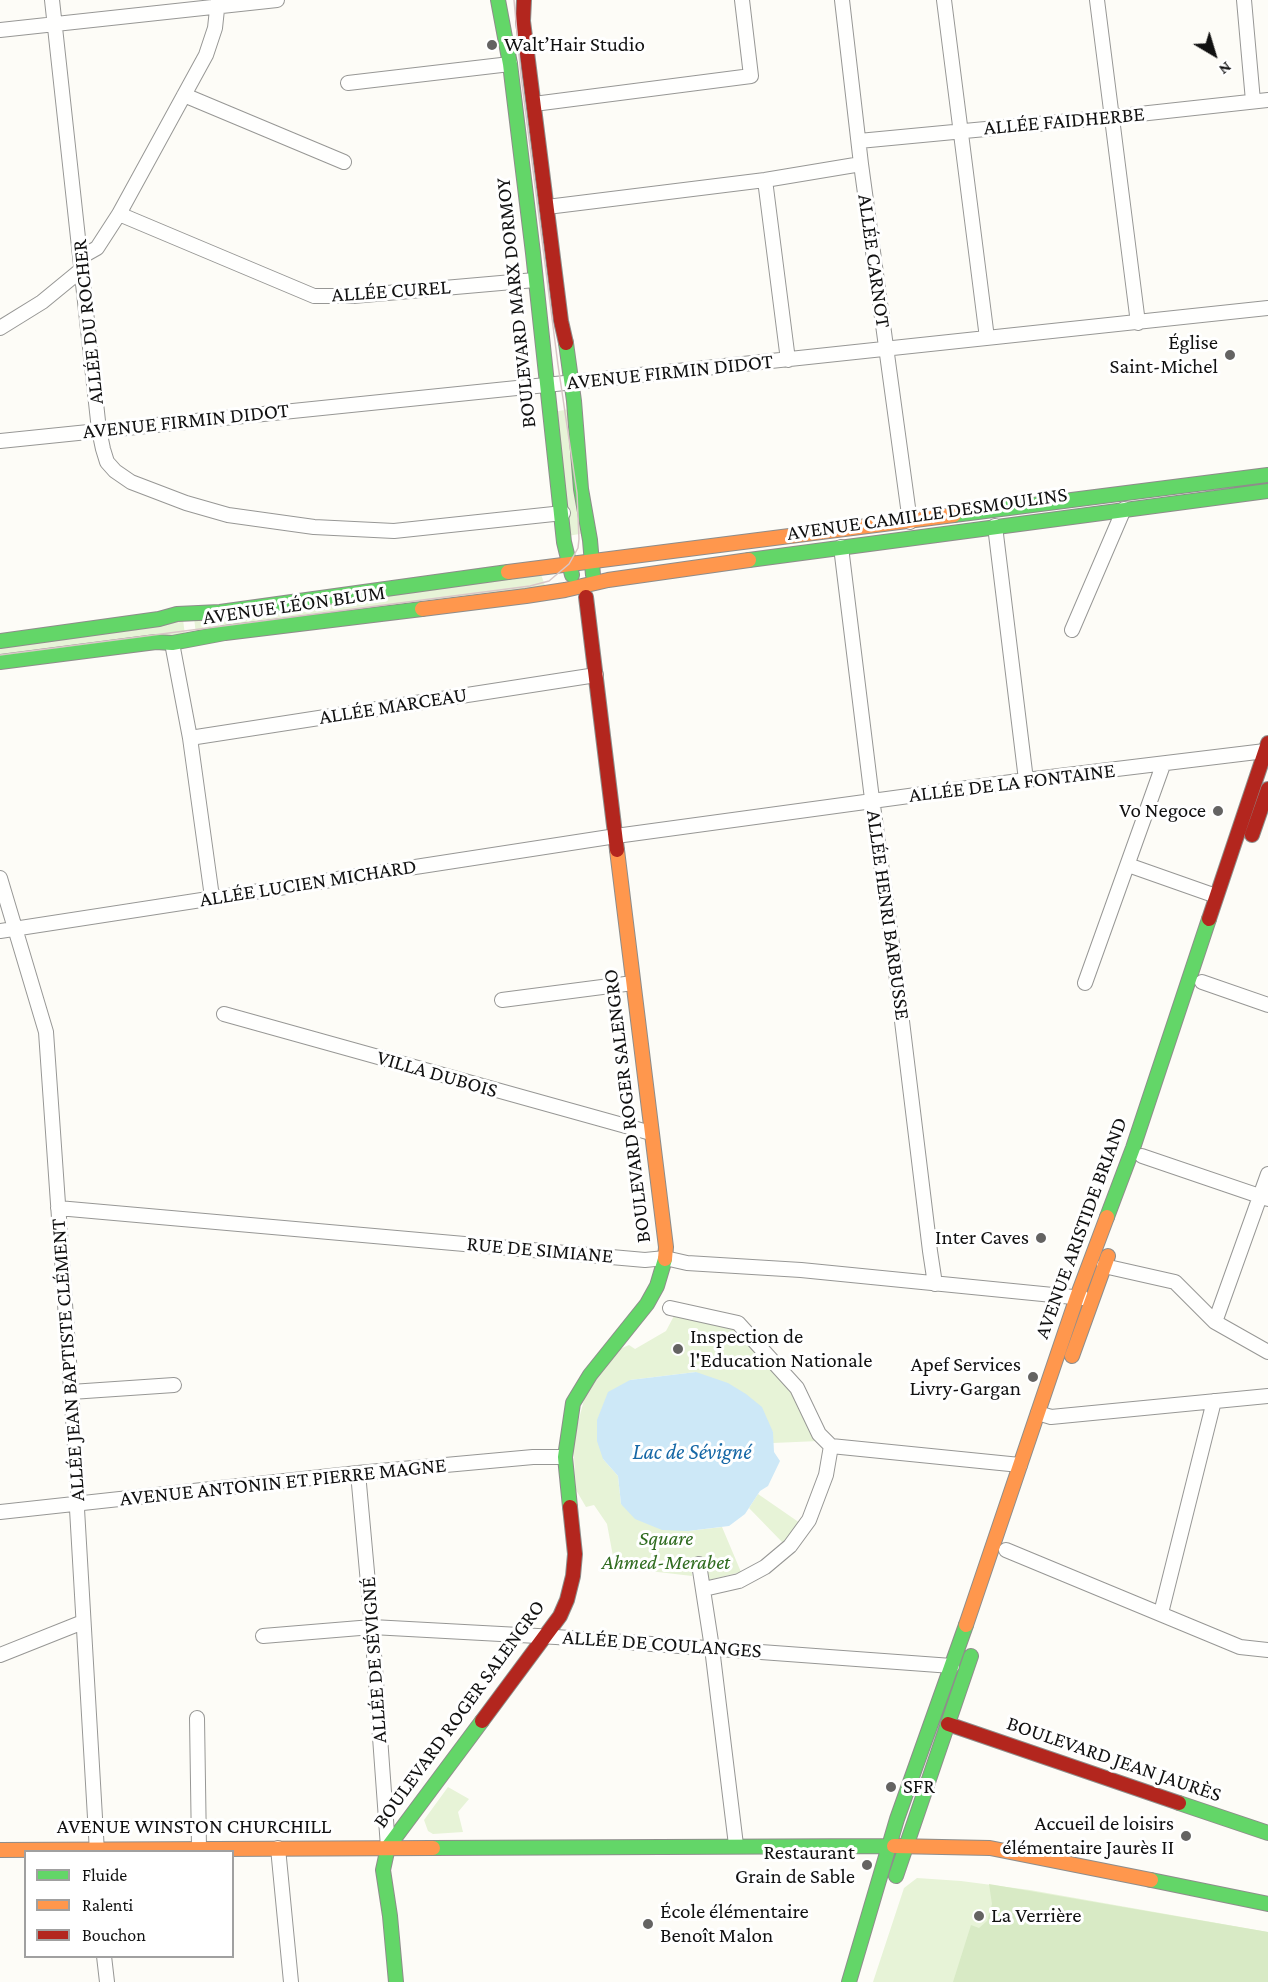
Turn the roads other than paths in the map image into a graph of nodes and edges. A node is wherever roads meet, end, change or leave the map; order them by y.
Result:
1 (52, 0) edge
2 (277, 0) edge
3 (498, 0) edge
4 (524, 0) edge
5 (742, 0) edge
6 (842, 0) edge
7 (944, 0) edge
8 (1097, 0) edge
9 (1244, 0) edge
10 (218, 3) edge
11 (55, 24) junction
12 (0, 30) edge
13 (510, 64) junction
14 (348, 82) dead end
15 (184, 95) junction
16 (1268, 100) edge
17 (1253, 101) junction
18 (534, 104) junction
19 (1112, 117) junction
20 (961, 130) junction
21 (859, 141) junction
22 (344, 162) dead end
23 (861, 164) junction
24 (765, 180) junction
25 (547, 207) junction
26 (119, 214) junction
27 (81, 263) junction
28 (536, 280) junction
29 (1268, 308) edge
30 (1138, 323) junction
31 (0, 328) edge
32 (987, 338) junction
33 (886, 348) junction
34 (788, 360) junction
35 (572, 382) junction
36 (546, 386) junction
37 (99, 430) junction
38 (0, 441) edge
39 (1268, 475) edge
40 (1268, 491) edge
41 (1124, 509) junction
42 (563, 513) junction
43 (910, 522) junction
44 (995, 526) junction
45 (841, 547) junction
46 (592, 561) junction
47 (569, 564) junction
48 (585, 590) junction
49 (1072, 630) dead end
50 (0, 641) edge
51 (172, 643) junction
52 (0, 662) edge
53 (596, 675) junction
54 (190, 738) junction
55 (1267, 747) edge
56 (1163, 765) junction
57 (1026, 780) junction
58 (1268, 789) edge
59 (872, 801) junction
60 (616, 836) junction
61 (1249, 844) dead end
62 (1128, 865) junction
63 (1241, 867) dead end
64 (0, 878) edge
65 (1216, 896) junction
66 (212, 897) junction
67 (14, 928) junction
68 (0, 931) edge
69 (1085, 982) dead end
70 (1202, 982) junction
71 (633, 983) junction
72 (502, 1000) dead end
73 (1268, 1005) edge
74 (224, 1014) dead end
75 (651, 1133) junction
76 (1142, 1156) junction
77 (1268, 1174) edge
78 (1264, 1198) edge
79 (58, 1208) junction
80 (665, 1258) junction
81 (1104, 1266) junction
82 (935, 1284) junction
83 (1077, 1297) junction
84 (1092, 1300) junction
85 (670, 1308) dead end
86 (1215, 1322) junction
87 (1268, 1352) edge
88 (1069, 1364) dead end
89 (174, 1385) dead end
90 (71, 1392) junction
91 (1268, 1396) edge
92 (1214, 1401) junction
93 (1048, 1412) junction
94 (1046, 1433) dead end
95 (831, 1446) junction
96 (565, 1457) junction
97 (1020, 1465) junction
98 (358, 1473) junction
99 (79, 1504) junction
100 (0, 1512) edge
101 (1006, 1550) dead end
102 (699, 1564) dead end
103 (704, 1588) junction
104 (1161, 1613) junction
105 (83, 1622) junction
106 (372, 1628) junction
107 (263, 1636) dead end
108 (545, 1637) junction
109 (977, 1638) dead end
110 (712, 1648) junction
111 (1268, 1650) edge
112 (0, 1655) edge
113 (952, 1666) junction
114 (197, 1718) dead end
115 (948, 1724) junction
116 (930, 1727) junction
117 (921, 1754) junction
118 (1268, 1833) edge
119 (736, 1845) junction
120 (890, 1846) junction
121 (905, 1846) junction
122 (388, 1847) junction
123 (199, 1848) junction
124 (278, 1848) junction
125 (0, 1850) edge
126 (97, 1850) edge
127 (894, 1884) dead end
128 (1268, 1904) edge
129 (883, 1916) dead end
130 (104, 1958) edge
131 (107, 1982) edge
132 (291, 1982) edge
133 (396, 1982) edge
134 (849, 1982) edge
135 (860, 1982) edge

1 - 11 street, ALLÉE DU ROCHER
2 - 10 street
3 - 13 main road, BOULEVARD MARX DORMOY
4 - 18 main road, BOULEVARD MARX DORMOY
5 - 18 street
6 - 21 street, ALLÉE CARNOT
7 - 20 street
8 - 19 street
9 - 17 street
10 - 11 street
10 - 15 street
11 - 12 street
11 - 27 street, ALLÉE DU ROCHER
13 - 14 street
13 - 28 main road, BOULEVARD MARX DORMOY
15 - 22 street
15 - 26 street
16 - 17 street, ALLÉE FAIDHERBE
17 - 19 street, ALLÉE FAIDHERBE
18 - 25 main road, BOULEVARD MARX DORMOY
19 - 20 street, ALLÉE FAIDHERBE
19 - 30 street
20 - 21 street, ALLÉE FAIDHERBE
20 - 32 street
21 - 23 street, ALLÉE CARNOT
23 - 24 street
23 - 33 street, ALLÉE CARNOT
24 - 25 street
24 - 34 street
25 - 35 main road, BOULEVARD MARX DORMOY
26 - 27 street
26 - 28 street, ALLÉE CUREL
27 - 31 street
27 - 37 street, ALLÉE DU ROCHER
28 - 36 main road, BOULEVARD MARX DORMOY
29 - 30 street, AVENUE FIRMIN DIDOT
30 - 32 street, AVENUE FIRMIN DIDOT
32 - 33 street, AVENUE FIRMIN DIDOT
33 - 34 street, AVENUE FIRMIN DIDOT
33 - 43 street, ALLÉE CARNOT
34 - 35 street, AVENUE FIRMIN DIDOT
35 - 36 street, AVENUE FIRMIN DIDOT
35 - 46 main road, BOULEVARD MARX DORMOY
36 - 37 street, AVENUE FIRMIN DIDOT
36 - 42 main road, BOULEVARD MARX DORMOY
37 - 38 street, AVENUE FIRMIN DIDOT
37 - 42 street, ALLÉE DU ROCHER
39 - 43 main road, AVENUE CAMILLE DESMOULINS
40 - 41 main road, AVENUE CAMILLE DESMOULINS
41 - 44 main road, AVENUE CAMILLE DESMOULINS
41 - 49 street
42 - 47 main road, BOULEVARD MARX DORMOY
43 - 46 main road, AVENUE CAMILLE DESMOULINS
44 - 45 main road, AVENUE CAMILLE DESMOULINS
44 - 57 street
45 - 48 main road, AVENUE CAMILLE DESMOULINS
45 - 59 street, ALLÉE HENRI BARBUSSE
46 - 47 main road, AVENUE LÉON BLUM
46 - 48 main road, BOULEVARD MARX DORMOY
47 - 48 main road, BOULEVARD MARX DORMOY
47 - 50 main road, AVENUE LÉON BLUM
48 - 51 main road, AVENUE LÉON BLUM
48 - 53 main road, BOULEVARD ROGER SALENGRO
51 - 52 main road, AVENUE LÉON BLUM
51 - 54 street
53 - 54 street, ALLÉE MARCEAU
53 - 60 main road, BOULEVARD ROGER SALENGRO
54 - 66 street
55 - 56 street, ALLÉE DE LA FONTAINE
55 - 65 main road, AVENUE ARISTIDE BRIAND
56 - 57 street, ALLÉE DE LA FONTAINE
56 - 62 street
57 - 59 street, ALLÉE DE LA FONTAINE
58 - 61 main road
59 - 60 street, ALLÉE DE LA FONTAINE
59 - 82 street, ALLÉE HENRI BARBUSSE
60 - 66 street, ALLÉE LUCIEN MICHARD
60 - 71 main road, BOULEVARD ROGER SALENGRO
62 - 65 street
62 - 69 street
63 - 70 main road, AVENUE ARISTIDE BRIAND
64 - 67 street, ALLÉE JEAN BAPTISTE CLÉMENT
65 - 83 main road, AVENUE ARISTIDE BRIAND
66 - 67 street, ALLÉE LUCIEN MICHARD
67 - 68 street, ALLÉE LUCIEN MICHARD
67 - 79 street, ALLÉE JEAN BAPTISTE CLÉMENT
70 - 73 street
70 - 76 main road, AVENUE ARISTIDE BRIAND
71 - 72 street
71 - 75 main road, BOULEVARD ROGER SALENGRO
74 - 75 street, VILLA DUBOIS
75 - 80 main road, BOULEVARD ROGER SALENGRO
76 - 78 street
76 - 81 main road, AVENUE ARISTIDE BRIAND
77 - 78 street
78 - 86 street
79 - 80 street, RUE DE SIMIANE
79 - 90 street, ALLÉE JEAN BAPTISTE CLÉMENT
80 - 82 street, RUE DE SIMIANE
80 - 96 main road, BOULEVARD ROGER SALENGRO
81 - 84 main road, AVENUE ARISTIDE BRIAND
81 - 86 street
82 - 83 street, RUE DE SIMIANE
83 - 84 street, RUE DE SIMIANE
83 - 93 main road, AVENUE ARISTIDE BRIAND
84 - 88 main road, AVENUE ARISTIDE BRIAND
85 - 95 street
86 - 87 street
89 - 90 street
90 - 99 street, ALLÉE JEAN BAPTISTE CLÉMENT
91 - 92 street
92 - 93 street
92 - 104 street
93 - 94 main road, AVENUE ARISTIDE BRIAND
93 - 97 main road, AVENUE ARISTIDE BRIAND
95 - 97 street
95 - 103 street
96 - 98 street, AVENUE ANTONIN ET PIERRE MAGNE
96 - 108 main road, BOULEVARD ROGER SALENGRO
97 - 113 main road, AVENUE ARISTIDE BRIAND
98 - 99 street, AVENUE ANTONIN ET PIERRE MAGNE
98 - 106 street, ALLÉE DE SÉVIGNÉ
99 - 100 street, AVENUE ANTONIN ET PIERRE MAGNE
99 - 105 street, ALLÉE JEAN BAPTISTE CLÉMENT
101 - 104 street
102 - 103 street
103 - 110 street
104 - 111 street
105 - 112 street
105 - 126 street, ALLÉE JEAN BAPTISTE CLÉMENT
106 - 107 street, ALLÉE DE COULANGES
106 - 108 street, ALLÉE DE COULANGES
106 - 122 street, ALLÉE DE SÉVIGNÉ
108 - 110 street, ALLÉE DE COULANGES
108 - 122 main road, BOULEVARD ROGER SALENGRO
109 - 115 main road
110 - 113 street, ALLÉE DE COULANGES
110 - 119 street
113 - 116 main road, AVENUE ARISTIDE BRIAND
114 - 123 street
115 - 116 main road
115 - 118 main road, BOULEVARD JEAN JAURÈS
115 - 121 main road
116 - 117 main road, AVENUE ARISTIDE BRIAND
117 - 120 main road, AVENUE ARISTIDE BRIAND
117 - 121 main road
119 - 120 main road, AVENUE WINSTON CHURCHILL
119 - 122 main road, AVENUE WINSTON CHURCHILL
120 - 121 main road, AVENUE WINSTON CHURCHILL
120 - 134 main road, AVENUE ARISTIDE BRIAND
121 - 127 main road
121 - 128 main road, AVENUE WINSTON CHURCHILL
122 - 124 main road, AVENUE WINSTON CHURCHILL
122 - 133 main road
123 - 124 main road, AVENUE WINSTON CHURCHILL
123 - 126 main road, AVENUE WINSTON CHURCHILL
124 - 132 street
125 - 126 main road, AVENUE WINSTON CHURCHILL
129 - 135 main road
130 - 131 street

